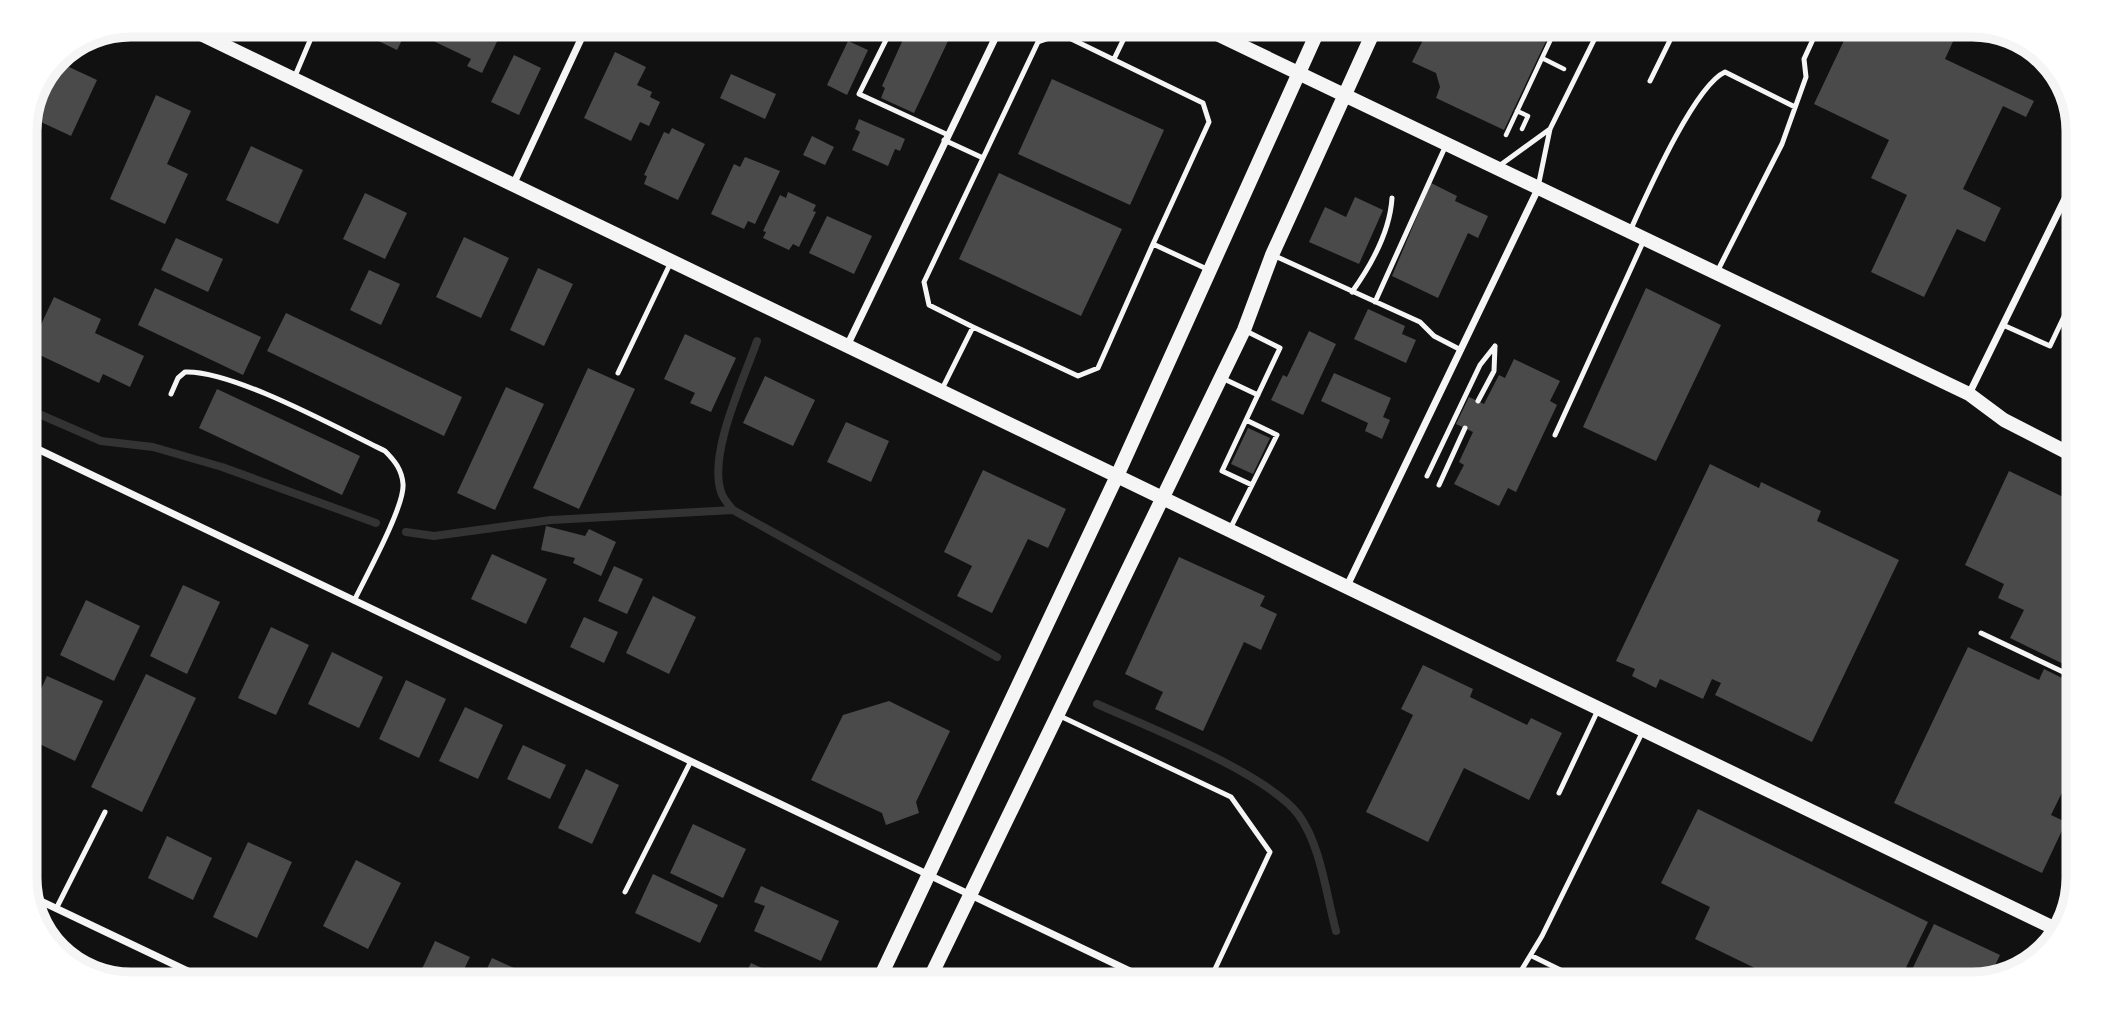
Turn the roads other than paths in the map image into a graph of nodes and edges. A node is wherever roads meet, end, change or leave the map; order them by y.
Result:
1 (207, 37) edge
2 (312, 37) edge
3 (582, 37) edge
4 (888, 37) edge
5 (995, 37) edge
6 (1052, 37) edge
7 (1067, 37) edge
8 (1125, 37) edge
9 (1223, 37) edge
10 (1315, 37) edge
11 (1371, 37) edge
12 (1596, 37) edge
13 (1672, 37) edge
14 (1814, 37) edge
15 (1114, 59) junction
16 (1298, 74) junction
17 (294, 79) junction
18 (1650, 80) dead end
19 (1342, 95) junction
20 (1795, 107) junction
21 (1550, 129) junction
22 (945, 137) junction
23 (1446, 145) junction
24 (983, 158) junction
25 (1496, 168) junction
26 (513, 185) junction
27 (1538, 188) junction
28 (2066, 196) edge
29 (1392, 198) dead end
30 (1630, 232) junction
31 (1644, 239) junction
32 (1153, 244) junction
33 (1272, 255) junction
34 (671, 261) junction
35 (1210, 270) junction
36 (1716, 274) junction
37 (1352, 292) junction
38 (1375, 302) junction
39 (2066, 312) edge
40 (2003, 325) junction
41 (973, 327) junction
42 (1244, 330) junction
43 (847, 346) junction
44 (1461, 350) junction
45 (618, 373) dead end
46 (1222, 378) junction
47 (941, 391) junction
48 (171, 394) dead end
49 (1969, 394) junction
50 (1258, 395) junction
51 (1478, 401) dead end
52 (1246, 420) junction
53 (1465, 428) dead end
54 (1555, 435) dead end
55 (37, 449) edge
56 (2066, 452) edge
57 (1117, 476) junction
58 (1427, 476) dead end
59 (1252, 485) junction
60 (1438, 485) dead end
61 (1165, 498) junction
62 (1230, 529) junction
63 (1347, 586) junction
64 (354, 601) junction
65 (1981, 633) dead end
66 (2066, 673) edge
67 (1599, 708) junction
68 (1059, 716) junction
69 (1643, 730) junction
70 (690, 763) junction
71 (1559, 793) dead end
72 (105, 812) dead end
73 (929, 877) junction
74 (625, 892) dead end
75 (971, 896) junction
76 (40, 901) edge
77 (56, 909) junction
78 (2050, 930) edge
79 (1531, 956) junction
80 (178, 967) junction
81 (1561, 971) edge
82 (176, 972) edge
83 (188, 972) edge
84 (883, 972) edge
85 (933, 972) edge
86 (1130, 972) edge
87 (1215, 972) edge
88 (1521, 972) edge

1 - 17 main road
2 - 17 lane
3 - 26 street
4 - 22 lane
5 - 22 street
6 - 24 lane
7 - 15 lane
8 - 15 lane
9 - 16 main road
10 - 16 main road
11 - 19 main road
12 - 21 lane
13 - 18 lane
14 - 20 lane
15 - 32 lane
16 - 19 main road
16 - 35 main road
17 - 26 main road
19 - 23 main road
19 - 33 main road
20 - 30 lane
20 - 36 lane
21 - 25 lane
21 - 27 lane
22 - 24 lane
22 - 43 street
23 - 25 main road
23 - 38 lane
24 - 41 lane
25 - 27 main road
26 - 34 main road
27 - 30 main road
27 - 44 street
28 - 40 street
29 - 37 lane
30 - 31 main road
31 - 36 main road
31 - 54 lane
32 - 35 lane
32 - 41 lane
33 - 37 lane
33 - 42 main road
34 - 43 main road
34 - 45 lane
35 - 57 main road
36 - 49 main road
37 - 38 lane
38 - 44 lane
39 - 40 lane
40 - 49 street
41 - 47 lane
42 - 46 main road
42 - 50 lane
43 - 47 main road
44 - 63 street
46 - 50 lane
46 - 61 main road
47 - 57 main road
48 - 64 lane
49 - 56 main road
50 - 52 lane
51 - 58 lane
52 - 59 lane
52 - 59 lane
53 - 60 lane
55 - 64 street
57 - 61 main road
57 - 73 main road
59 - 62 lane
61 - 62 main road
61 - 68 main road
62 - 63 main road
63 - 67 main road
64 - 70 street
65 - 66 lane
67 - 69 main road
67 - 71 lane
68 - 75 main road
68 - 87 lane
69 - 78 main road
69 - 79 lane
70 - 73 street
70 - 74 lane
72 - 77 lane
73 - 75 street
73 - 84 main road
75 - 85 main road
75 - 86 street
76 - 77 street
77 - 80 street
79 - 81 lane
79 - 88 lane
80 - 82 lane
80 - 83 street

